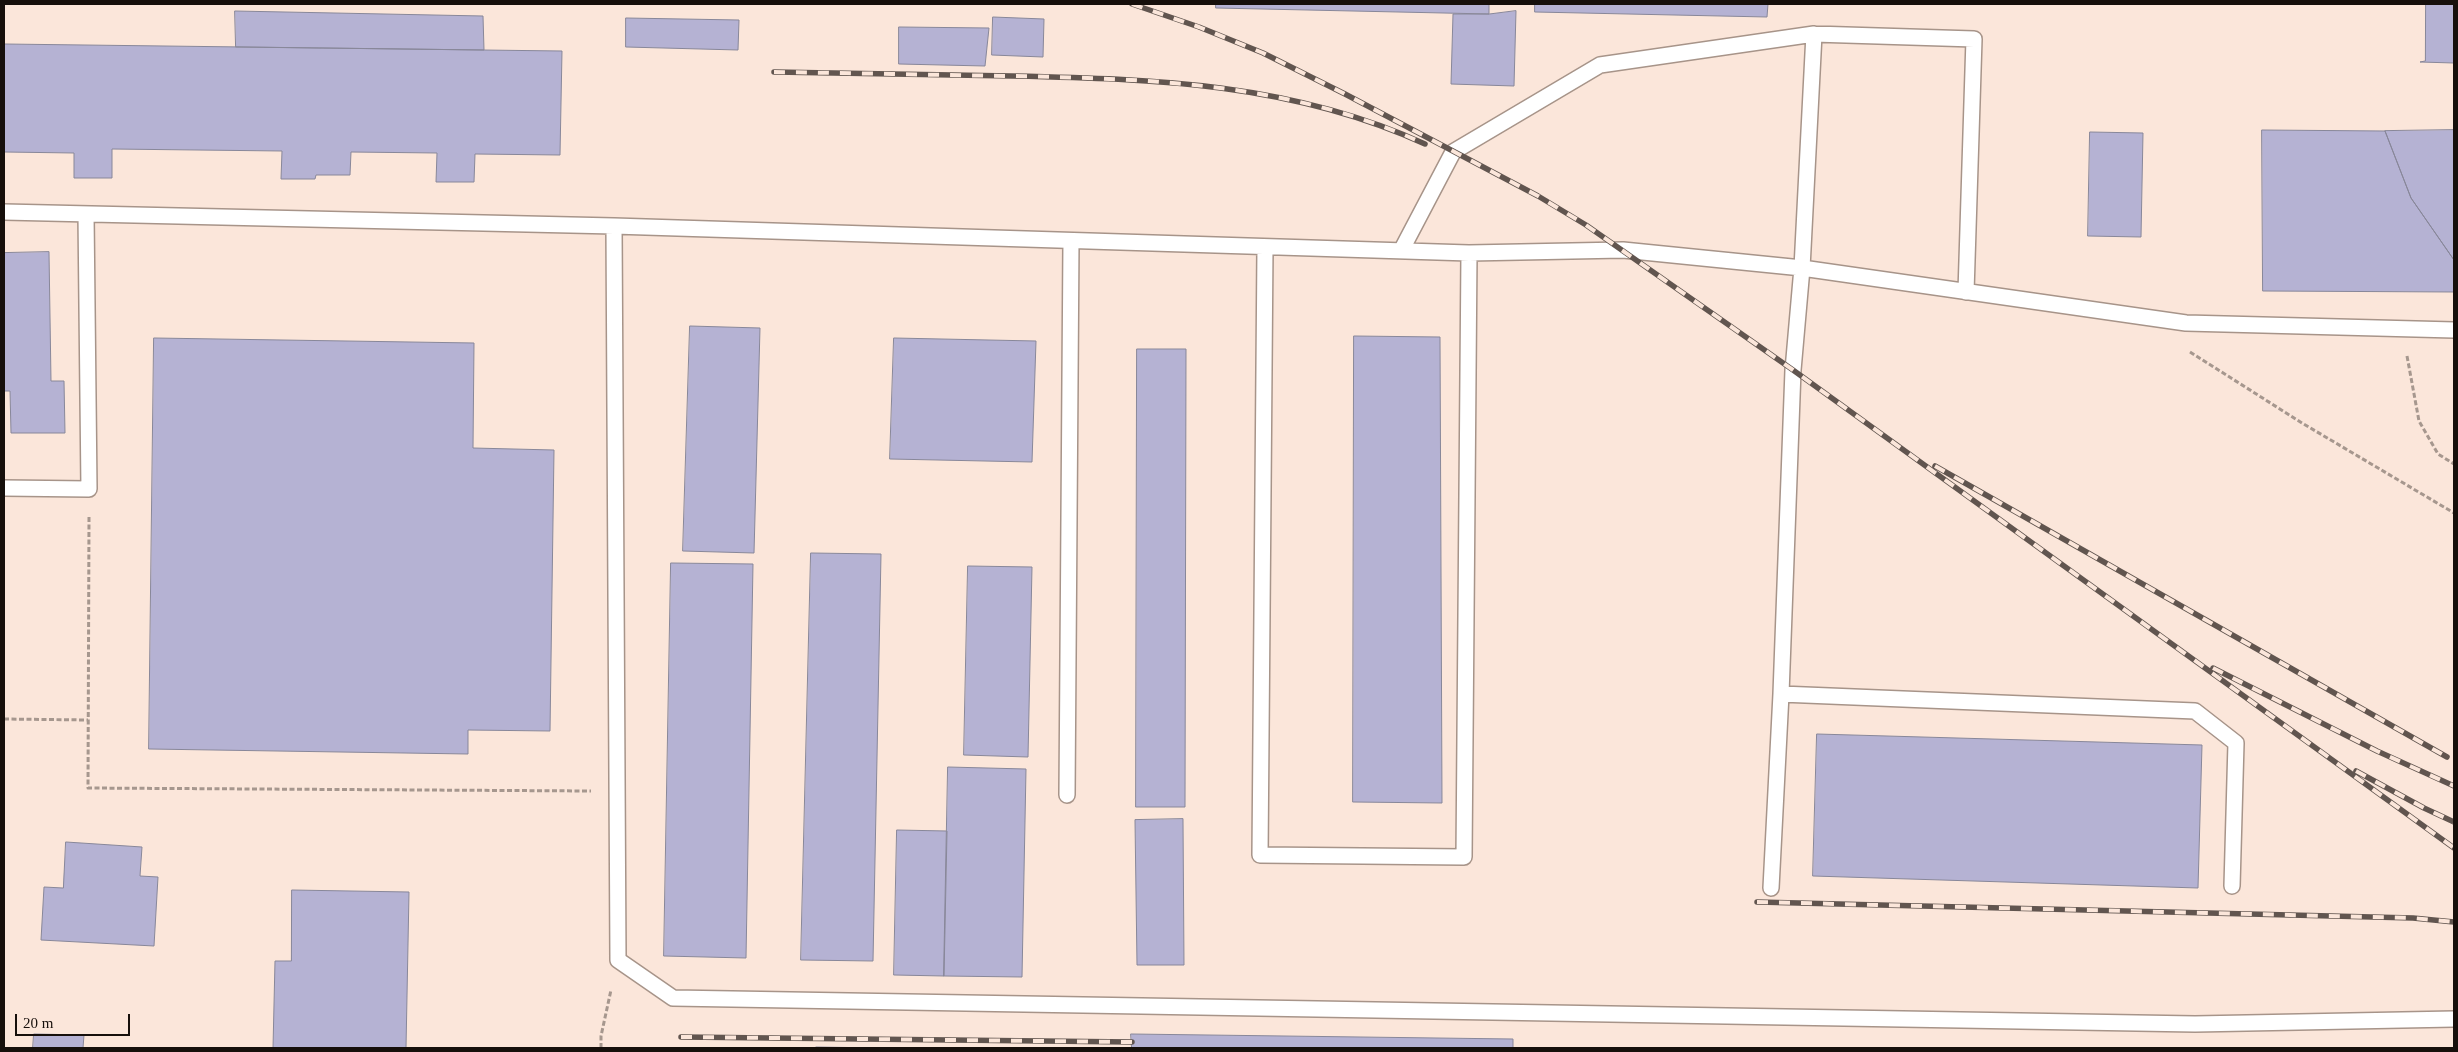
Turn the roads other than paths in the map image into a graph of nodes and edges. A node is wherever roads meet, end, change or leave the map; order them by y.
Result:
1 (1814, 34) junction
2 (4, 212) edge
3 (86, 214) junction
4 (614, 226) junction
5 (1071, 241) junction
6 (1265, 247) junction
7 (1401, 251) junction
8 (1469, 253) junction
9 (1802, 268) junction
10 (1966, 292) junction
11 (2454, 330) edge
12 (4, 488) edge
13 (1781, 694) junction
14 (1067, 795) dead end
15 (2232, 886) dead end
16 (1771, 888) dead end
17 (2454, 1019) edge

1 - 7 lane
1 - 9 lane
1 - 10 lane
2 - 3 lane
3 - 4 lane
3 - 12 lane
4 - 5 lane
4 - 17 lane
5 - 6 lane
5 - 14 lane
6 - 7 lane
6 - 8 lane
7 - 8 lane
8 - 9 lane
9 - 10 lane
9 - 13 lane
10 - 11 lane
13 - 15 lane
13 - 16 lane

